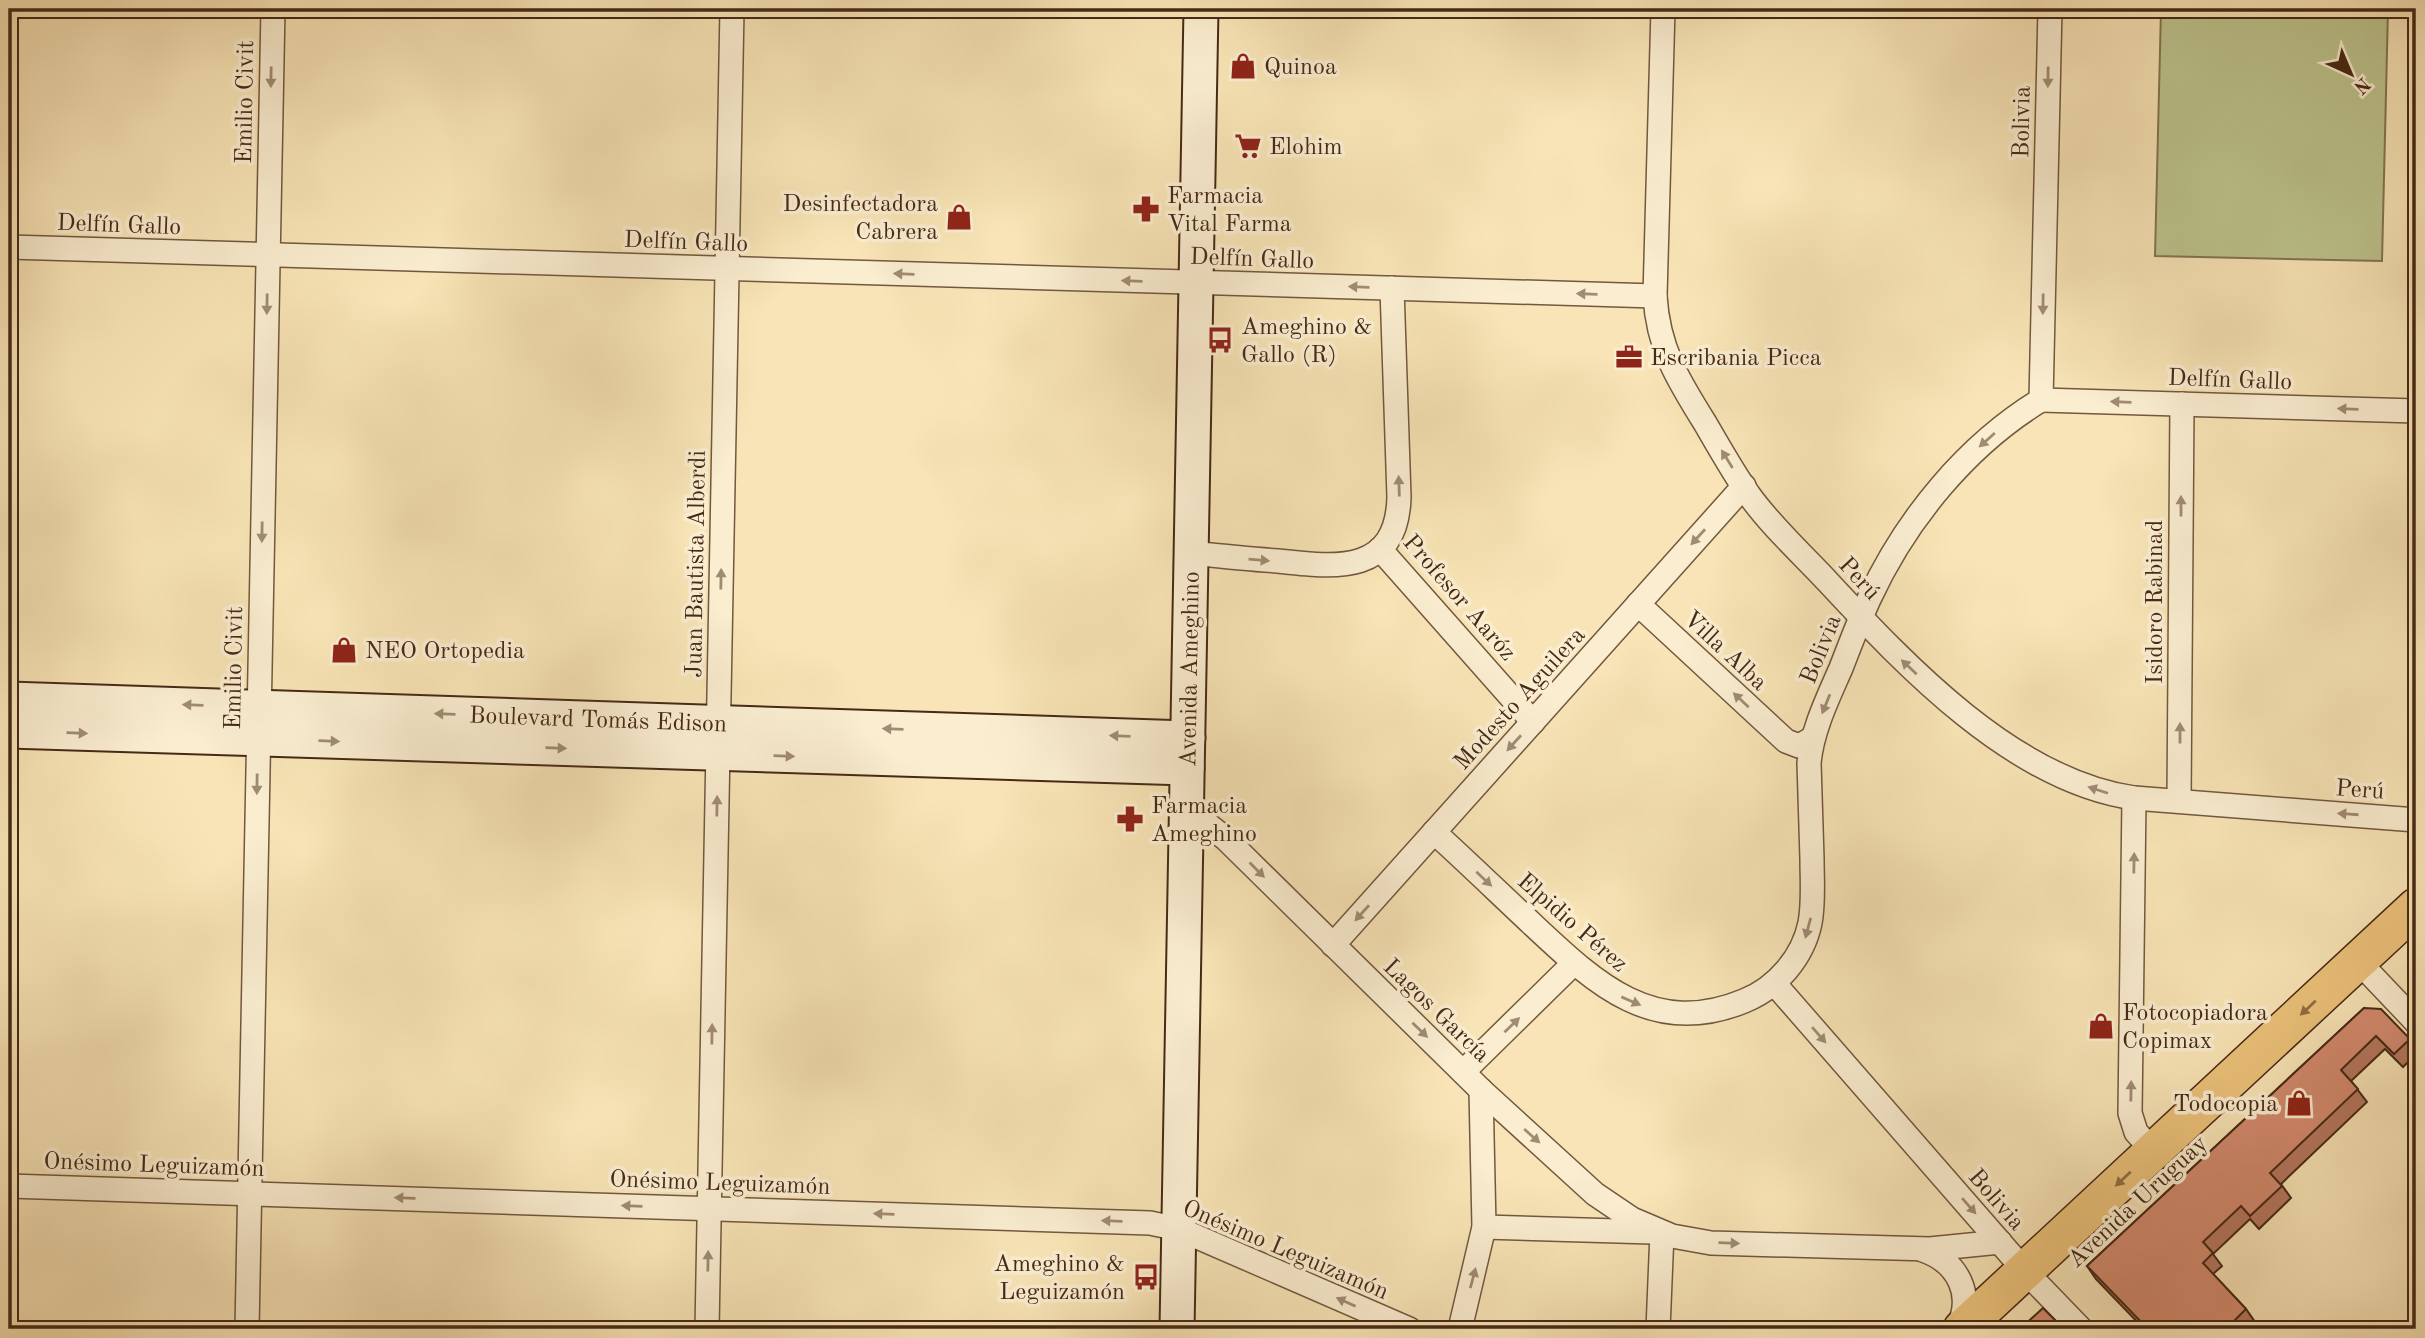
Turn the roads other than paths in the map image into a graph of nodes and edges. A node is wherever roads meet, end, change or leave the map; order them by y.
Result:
1 (273, 9) edge
2 (732, 9) edge
3 (1201, 9) edge
4 (1663, 9) edge
5 (2050, 9) edge
6 (9, 247) edge
7 (268, 255) junction
8 (727, 268) junction
9 (1196, 282) junction
10 (1392, 288) junction
11 (1655, 296) junction
12 (2041, 400) junction
13 (2182, 404) junction
14 (2416, 411) edge
15 (1744, 486) junction
16 (1380, 549) junction
17 (1191, 553) junction
18 (1638, 604) junction
19 (1861, 618) junction
20 (9, 699) edge
21 (1533, 722) junction
22 (259, 723) junction
23 (9, 731) edge
24 (718, 738) junction
25 (1813, 738) junction
26 (1188, 753) junction
27 (2134, 798) junction
28 (2179, 801) junction
29 (1187, 811) junction
30 (2416, 820) edge
31 (1434, 832) junction
32 (2416, 907) edge
33 (2416, 942) edge
34 (1333, 945) junction
35 (1574, 963) junction
36 (2367, 971) junction
37 (1774, 983) junction
38 (2416, 1022) edge
39 (1463, 1072) junction
40 (1481, 1090) junction
41 (2154, 1151) junction
42 (9, 1186) edge
43 (249, 1194) junction
44 (709, 1208) junction
45 (1484, 1227) junction
46 (1179, 1229) junction
47 (1662, 1233) junction
48 (2000, 1242) junction
49 (1920, 1249) junction
50 (2033, 1280) junction
51 (247, 1329) edge
52 (707, 1329) edge
53 (1177, 1329) edge
54 (1409, 1329) edge
55 (1460, 1329) edge
56 (1658, 1329) edge
57 (1959, 1329) edge
58 (1998, 1329) edge
59 (2081, 1329) edge

1 -> 7 street, Emilio Civit
2 - 8 street, Juan Bautista Alberdi
3 - 9 main road, Avenida Ameghino
4 - 11 street, Perú
5 -> 12 street, Bolivia
6 - 7 street, Delfín Gallo
7 - 8 street, Delfín Gallo
7 -> 22 street, Emilio Civit
9 -> 8 street, Delfín Gallo
24 -> 8 street, Juan Bautista Alberdi
10 -> 9 street, Delfín Gallo
9 - 17 main road, Avenida Ameghino
11 -> 10 street, Delfín Gallo
16 -> 10 street, Profesor Aaróz
15 -> 11 street, Perú
13 -> 12 street, Delfín Gallo
12 -> 19 street, Bolivia
14 -> 13 street, Delfín Gallo
28 -> 13 street, Isidoro Rabinad
15 -> 18 street, Modesto Aguilera
15 - 19 street, Perú
17 -> 16 street
16 - 21 street, Profesor Aaróz
17 - 26 main road, Avenida Ameghino
18 - 21 street, Modesto Aguilera
25 -> 18 street, Villa Alba
19 -> 25 street, Bolivia
27 -> 19 street, Perú
22 -> 20 main road, Boulevard Tomás Edison
21 -> 31 street, Modesto Aguilera
23 -> 22 main road, Boulevard Tomás Edison
22 - 24 main road, Boulevard Tomás Edison
22 -> 43 street, Emilio Civit
24 - 26 main road, Boulevard Tomás Edison
44 -> 24 street, Juan Bautista Alberdi
25 -> 37 street, Bolivia
26 - 29 main road, Avenida Ameghino
27 - 28 street, Perú
41 -> 27 street
30 -> 28 street, Perú
29 -> 34 street, Lagos García
29 - 46 main road, Avenida Ameghino
31 -> 34 street, Modesto Aguilera
31 -> 35 street, Elpidio Pérez
32 - 36 main road, Avenida Uruguay
33 - 36 main road, Avenida Uruguay
34 -> 39 street, Lagos García
35 -> 37 street, Elpidio Pérez
39 -> 35 street
36 - 38 street
36 -> 41 main road, Avenida Uruguay
36 - 50 main road, Avenida Uruguay
37 -> 48 street, Bolivia
39 - 40 street, Lagos García
40 - 45 street
40 -> 47 street, Lagos García
41 -> 50 main road, Avenida Uruguay
42 - 43 street, Onésimo Leguizamón
44 -> 43 street, Onésimo Leguizamón
43 - 51 street, Emilio Civit
46 -> 44 street, Onésimo Leguizamón
52 -> 44 street, Juan Bautista Alberdi
45 - 47 street, Lagos García
55 -> 45 street
46 - 53 main road, Avenida Ameghino
54 -> 46 street, Onésimo Leguizamón
47 -> 49 street, Lagos García
47 - 56 street
48 - 49 street, Lagos García
48 - 50 street, Bolivia
49 - 57 street
50 - 57 main road
50 - 58 main road
50 - 59 street, Bolivia

